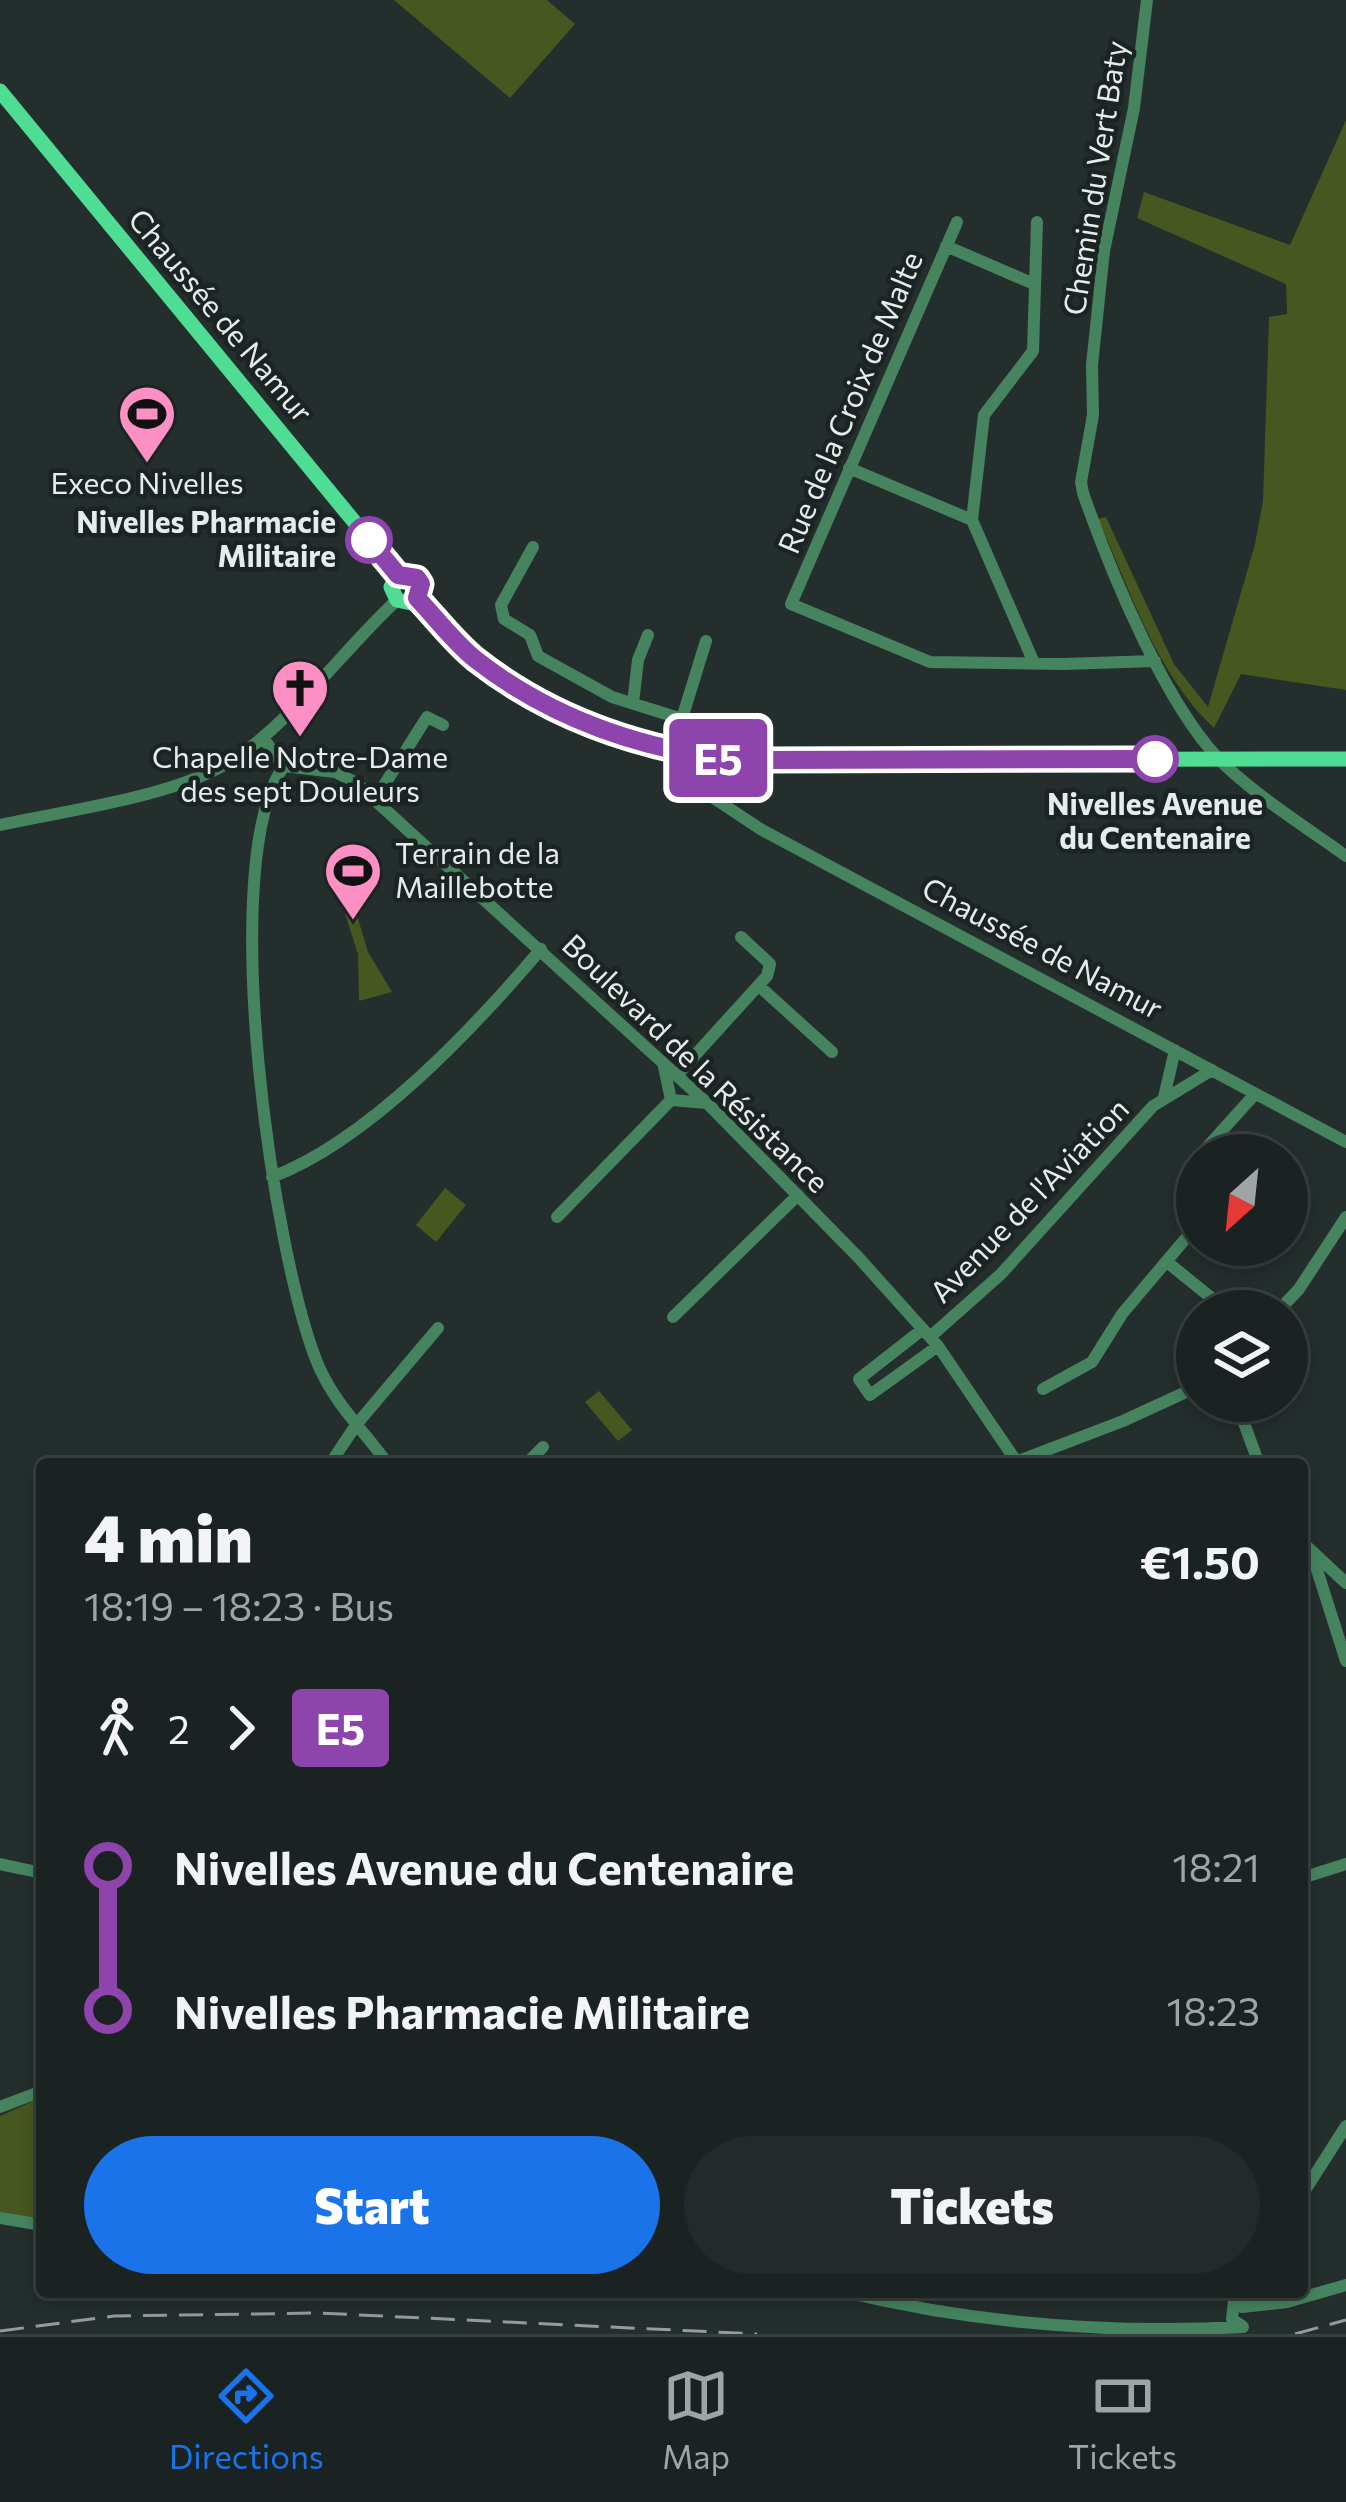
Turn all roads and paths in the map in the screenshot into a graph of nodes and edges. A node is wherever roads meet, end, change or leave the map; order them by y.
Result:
1 (1147, 0) edge
2 (0, 91) edge
3 (957, 222) dead end
4 (1036, 222) dead end
5 (946, 246) junction
6 (1034, 284) junction
7 (849, 468) junction
8 (972, 520) junction
9 (533, 548) dead end
10 (398, 575) junction
11 (417, 598) junction
12 (397, 600) junction
13 (648, 635) dead end
14 (706, 641) dead end
15 (1155, 661) junction
16 (1034, 663) junction
17 (633, 704) junction
18 (682, 718) junction
19 (443, 725) dead end
20 (262, 738) junction
21 (682, 753) junction
22 (1219, 759) junction
23 (1346, 759) edge
24 (731, 760) junction
25 (284, 766) junction
26 (376, 798) junction
27 (714, 800) junction
28 (0, 825) edge
29 (1346, 856) edge
30 (741, 937) dead end
31 (542, 950) junction
32 (759, 986) junction
33 (1175, 1049) junction
34 (832, 1052) dead end
35 (663, 1063) junction
36 (1212, 1070) junction
37 (677, 1076) junction
38 (1255, 1094) junction
39 (1164, 1097) junction
40 (671, 1100) junction
41 (708, 1104) junction
42 (1219, 1134) edge
43 (1346, 1142) edge
44 (272, 1177) junction
45 (797, 1195) junction
46 (557, 1217) dead end
47 (1346, 1217) edge
48 (1176, 1250) edge
49 (1166, 1262) junction
50 (1202, 1290) edge
51 (1298, 1290) edge
52 (673, 1317) dead end
53 (438, 1328) dead end
54 (931, 1337) junction
55 (1043, 1389) dead end
56 (1176, 1397) edge
57 (1244, 1422) edge
58 (356, 1425) junction
59 (543, 1448) dead end
60 (335, 1458) edge
61 (383, 1458) edge
62 (532, 1458) edge
63 (1014, 1458) edge
64 (1030, 1458) edge
65 (1257, 1458) edge
66 (1308, 1548) edge
67 (1308, 1551) edge
68 (1346, 1583) edge
69 (1342, 1634) edge
70 (1346, 1661) edge
71 (0, 1864) edge
72 (1346, 1864) edge
73 (36, 1872) edge
74 (1308, 1876) edge
75 (36, 2093) edge
76 (0, 2107) edge
77 (1346, 2126) edge
78 (1308, 2186) edge
79 (0, 2218) edge
80 (36, 2224) edge
81 (1346, 2285) edge
82 (1308, 2296) edge
83 (872, 2298) edge
84 (1239, 2298) edge
85 (1255, 2298) edge
86 (1301, 2298) edge

1 - 15 street, Chemin du Vert Baty
2 - 10 main road, Chaussée de Namur
3 - 5 street, Rue de la Croix de Malte
4 - 6 street
5 - 6 street
5 - 7 street, Rue de la Croix de Malte
6 - 8 street
7 - 8 street
7 - 16 street, Rue de la Croix de Malte
8 - 16 street
9 - 17 street
10 - 11 main road
10 - 12 main road
11 - 12 main road
11 - 21 main road
12 - 20 street
13 - 17 street
14 - 18 street
15 - 16 street
15 - 22 street, Chemin du Vert Baty
17 - 18 street
18 - 21 street
19 - 26 street
20 - 25 street
20 - 28 street
21 - 24 main road
21 - 27 street, Chaussée de Namur
22 - 23 main road
22 - 24 main road
22 - 29 street, Chemin du Vert Baty
24 - 27 street
25 - 26 street, Boulevard de la Résistance
25 - 44 street
26 - 31 street, Boulevard de la Résistance
27 - 33 street, Chaussée de Namur
30 - 32 street
31 - 35 street, Boulevard de la Résistance
31 - 44 street
32 - 34 street
32 - 37 street
33 - 36 street, Chaussée de Namur
33 - 39 street, Avenue de l'Aviation
35 - 37 street, Boulevard de la Résistance
35 - 40 street
36 - 38 street, Chaussée de Namur
36 - 39 street, Avenue de l'Aviation
37 - 41 street, Boulevard de la Résistance
38 - 42 street
38 - 43 street, Chaussée de Namur
39 - 54 street, Avenue de l'Aviation
40 - 41 street
40 - 46 street
41 - 45 street, Boulevard de la Résistance
44 - 58 street
45 - 52 street
45 - 54 street, Boulevard de la Résistance
47 - 51 street
48 - 49 street
49 - 50 street
49 - 55 street
53 - 58 street
54 - 54 street
54 - 63 street, Boulevard de la Résistance
56 - 64 street
57 - 65 street
58 - 60 street
58 - 61 street
59 - 62 street
66 - 68 street
67 - 69 street
69 - 70 street
71 - 73 street
72 - 74 street
75 - 76 street
77 - 78 street
79 - 80 street
81 - 82 street
83 - 84 street
85 - 86 street

